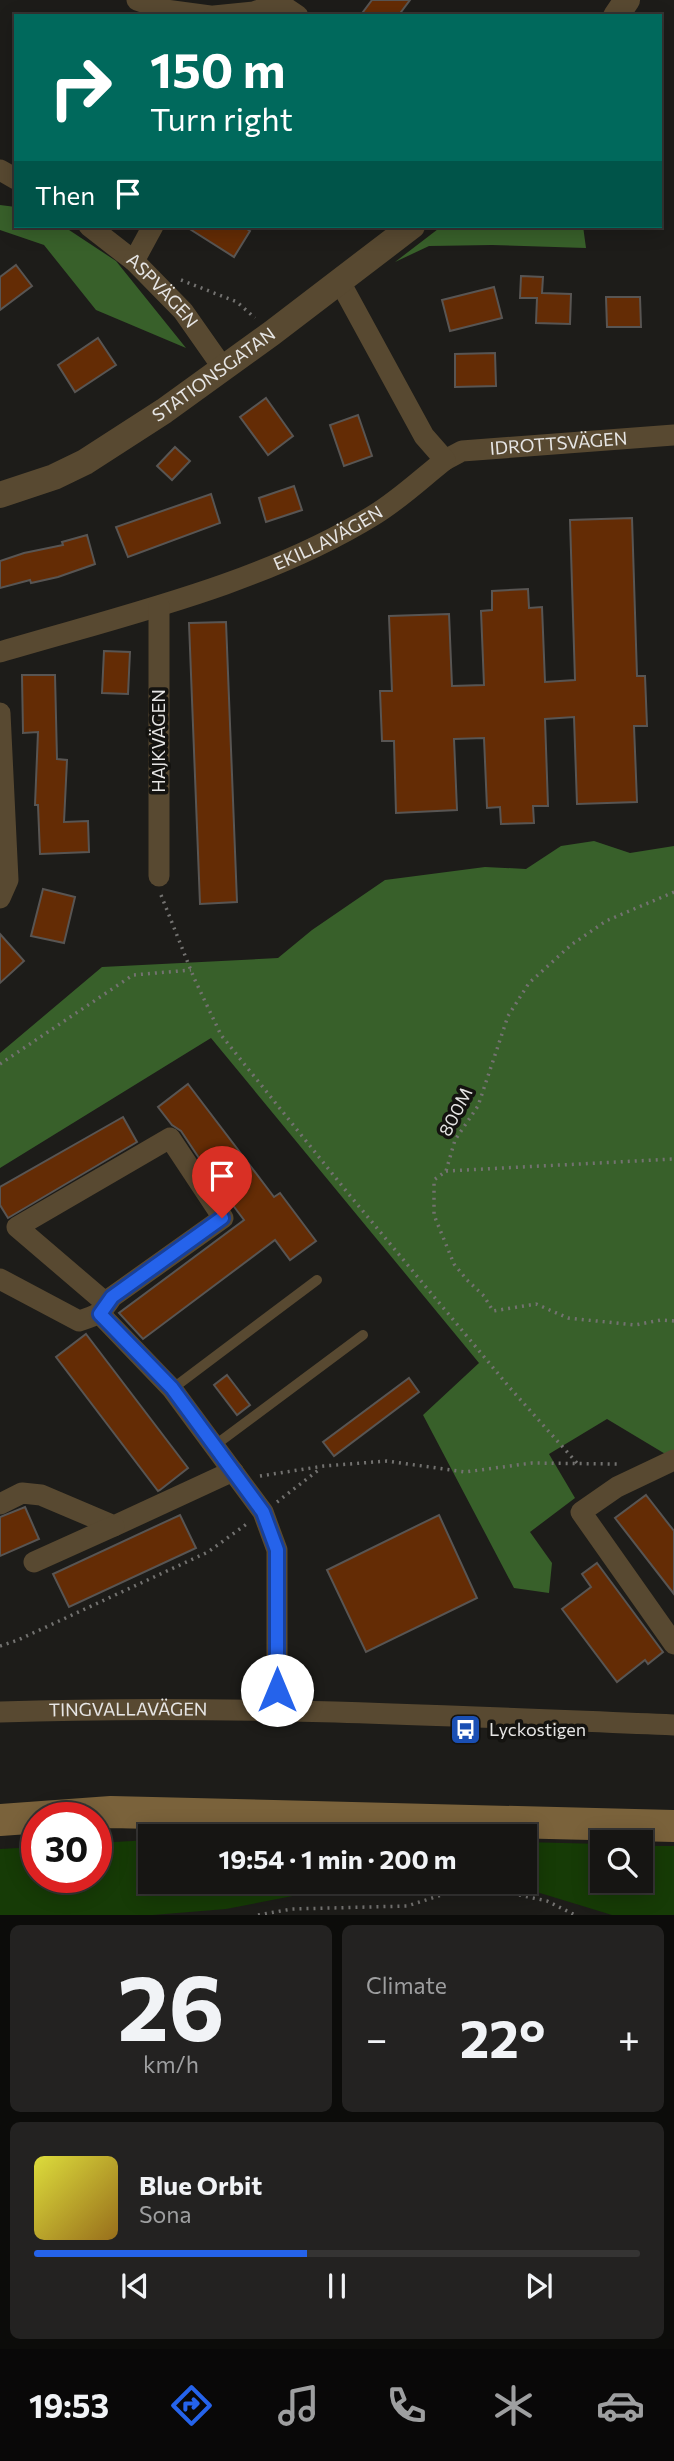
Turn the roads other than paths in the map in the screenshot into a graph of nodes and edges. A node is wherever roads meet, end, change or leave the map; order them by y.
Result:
1 (137, 0) edge
2 (277, 6) edge
3 (197, 14) edge
4 (233, 14) edge
5 (294, 14) edge
6 (92, 228) edge
7 (152, 228) edge
8 (409, 228) edge
9 (134, 261) junction
10 (340, 282) junction
11 (223, 368) junction
12 (674, 436) edge
13 (445, 460) junction
14 (0, 495) edge
15 (159, 606) junction
16 (0, 652) edge
17 (0, 713) edge
18 (159, 876) road end
19 (0, 898) edge
20 (0, 1279) edge
21 (317, 1280) dead end
22 (104, 1309) junction
23 (363, 1335) dead end
24 (172, 1388) junction
25 (214, 1446) junction
26 (674, 1460) edge
27 (236, 1476) junction
28 (0, 1504) edge
29 (114, 1526) junction
30 (34, 1562) dead end
31 (674, 1644) edge
32 (278, 1709) junction
33 (0, 1712) edge
34 (674, 1725) edge
35 (0, 1820) edge
36 (674, 1826) edge

1 - 3 street
2 - 4 street
2 - 5 street
6 - 9 street, ASPVÄGEN
7 - 9 street
8 - 10 street, STATIONSGATAN
9 - 11 street, ASPVÄGEN
10 - 11 street, STATIONSGATAN
10 - 13 street
11 - 14 street, STATIONSGATAN
12 - 13 street, IDROTTSVÄGEN
13 - 15 street, EKILLAVÄGEN
15 - 16 street, EKILLAVÄGEN
15 - 18 street, HAJKVÄGEN
17 - 19 street
20 - 22 street
21 - 24 lane
22 - 22 street
22 - 24 street
23 - 25 lane
24 - 25 street
25 - 27 street
26 - 31 street
27 - 29 street
27 - 32 street
28 - 29 street
29 - 30 street
32 - 33 street, TINGVALLAVÄGEN
32 - 34 street, TINGVALLAVÄGEN
35 - 36 main road

